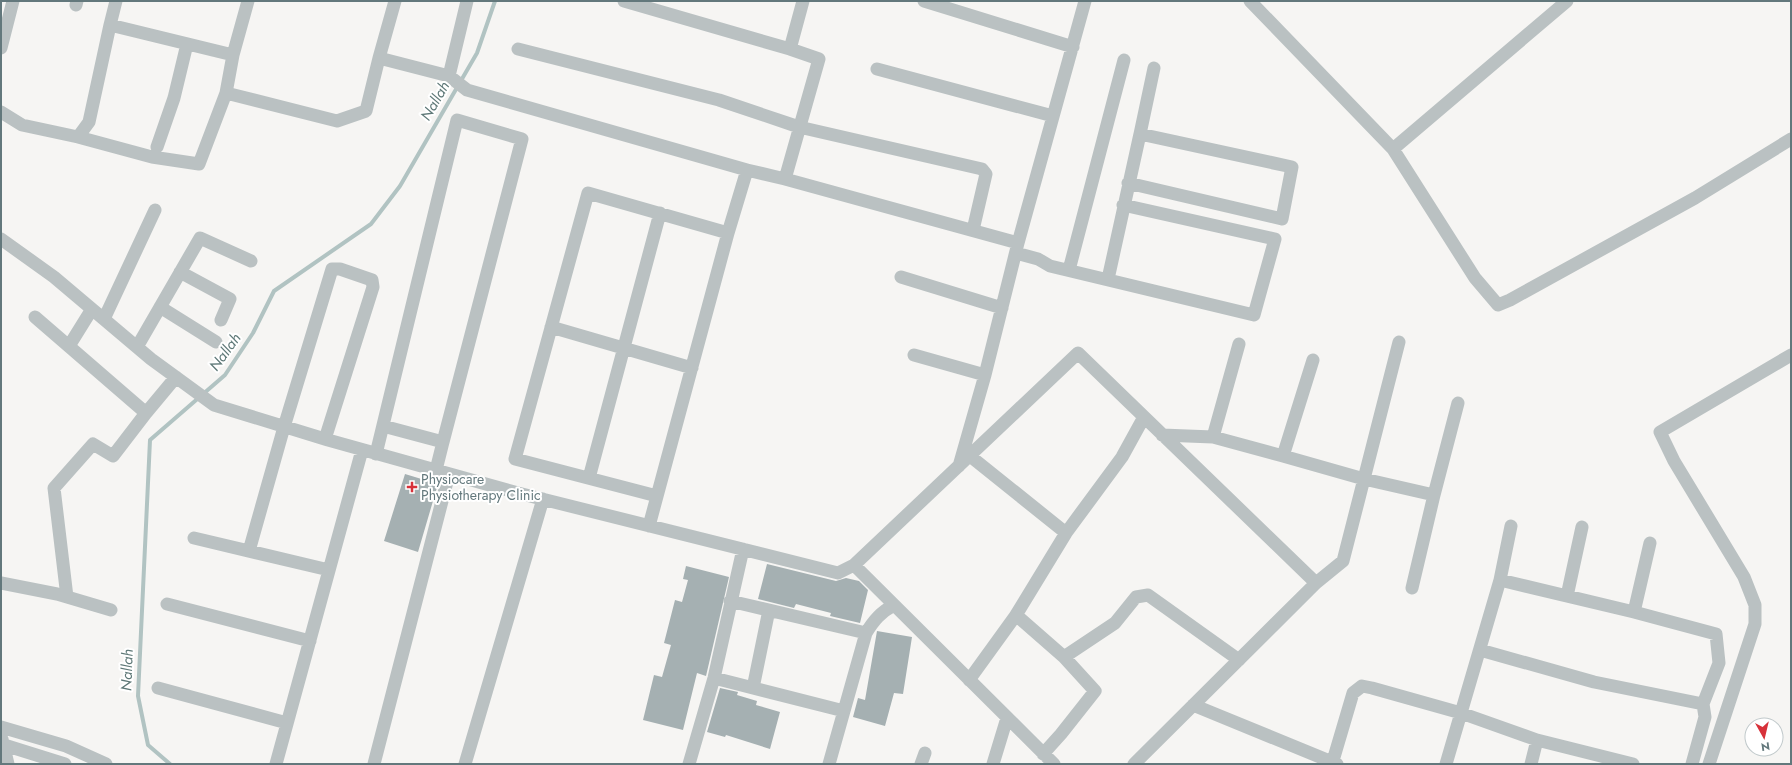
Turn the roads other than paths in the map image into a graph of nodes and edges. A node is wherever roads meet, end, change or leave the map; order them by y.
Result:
1 (13, 1) edge
2 (116, 1) edge
3 (248, 1) edge
4 (395, 1) edge
5 (467, 1) edge
6 (624, 1) edge
7 (803, 1) edge
8 (924, 1) edge
9 (1085, 1) edge
10 (1250, 1) edge
11 (1567, 1) edge
12 (110, 25) junction
13 (3, 35) edge
14 (187, 44) junction
15 (1073, 47) junction
16 (1, 48) edge
17 (518, 49) dead end
18 (790, 49) junction
19 (233, 55) junction
20 (379, 58) junction
21 (1124, 60) dead end
22 (1154, 68) dead end
23 (877, 69) dead end
24 (449, 76) junction
25 (226, 93) junction
26 (1, 112) edge
27 (1053, 116) junction
28 (799, 127) junction
29 (1140, 134) junction
30 (78, 137) junction
31 (1791, 139) edge
32 (157, 147) dead end
33 (1393, 149) junction
34 (747, 170) junction
35 (785, 179) junction
36 (1128, 183) junction
37 (1123, 205) junction
38 (155, 210) dead end
39 (660, 213) junction
40 (1282, 219) junction
41 (973, 230) junction
42 (728, 233) junction
43 (1, 239) edge
44 (1275, 240) junction
45 (1016, 253) junction
46 (251, 261) dead end
47 (1069, 270) junction
48 (180, 272) junction
49 (901, 277) dead end
50 (1108, 279) junction
51 (160, 307) junction
52 (1002, 308) junction
53 (92, 309) junction
54 (35, 316) dead end
55 (104, 319) junction
56 (221, 320) dead end
57 (551, 327) junction
58 (216, 342) dead end
59 (1399, 342) dead end
60 (1238, 344) dead end
61 (69, 346) junction
62 (137, 347) junction
63 (624, 348) junction
64 (914, 355) dead end
65 (1791, 355) edge
66 (1313, 360) dead end
67 (692, 368) junction
68 (985, 375) junction
69 (176, 377) junction
70 (1458, 403) dead end
71 (146, 413) junction
72 (1144, 417) junction
73 (383, 426) junction
74 (284, 427) junction
75 (1162, 435) junction
76 (1214, 437) junction
77 (325, 439) junction
78 (443, 442) junction
79 (362, 450) junction
80 (376, 454) junction
81 (970, 456) junction
82 (1283, 456) junction
83 (958, 466) junction
84 (436, 470) junction
85 (450, 474) junction
86 (589, 478) junction
87 (1364, 479) junction
88 (1434, 495) junction
89 (657, 496) junction
90 (543, 499) junction
91 (649, 526) junction
92 (1511, 526) dead end
93 (1582, 527) dead end
94 (1066, 533) junction
95 (194, 538) dead end
96 (1650, 543) dead end
97 (743, 549) junction
98 (249, 551) junction
99 (854, 565) junction
100 (329, 570) junction
101 (1500, 580) junction
102 (1, 583) edge
103 (1316, 583) junction
104 (1412, 588) dead end
105 (1567, 596) junction
106 (67, 597) junction
107 (730, 601) junction
108 (167, 604) dead end
109 (894, 605) junction
110 (112, 610) dead end
111 (769, 610) junction
112 (1634, 612) junction
113 (1016, 615) junction
114 (866, 633) junction
115 (310, 641) junction
116 (1480, 650) junction
117 (1064, 657) junction
118 (1239, 660) junction
119 (714, 678) junction
120 (969, 680) junction
121 (158, 688) dead end
122 (752, 688) junction
123 (1703, 704) junction
124 (1193, 705) junction
125 (844, 711) junction
126 (1461, 713) junction
127 (1007, 718) junction
128 (287, 723) junction
129 (1, 727) edge
130 (1537, 740) junction
131 (2, 742) edge
132 (1043, 754) junction
133 (8, 764) edge
134 (65, 764) edge
135 (106, 764) edge
136 (276, 764) edge
137 (374, 764) edge
138 (465, 764) edge
139 (689, 764) edge
140 (829, 764) edge
141 (994, 764) edge
142 (1054, 764) edge
143 (1134, 764) edge
144 (1334, 764) edge
145 (1446, 764) edge
146 (1531, 764) edge
147 (1633, 764) edge
148 (1692, 764) edge
149 (1710, 764) edge

1 - 13 street
2 - 12 street
3 - 19 street
4 - 20 street
5 - 24 street
6 - 18 street
7 - 18 street
8 - 15 street
9 - 15 street
10 - 33 street
11 - 33 street
12 - 14 street
12 - 30 street
13 - 16 street
14 - 19 street
14 - 32 street
15 - 27 street
17 - 28 street
18 - 28 street
19 - 25 street
20 - 24 street
20 - 25 street
21 - 47 street
22 - 29 street
23 - 27 street
24 - 34 street
25 - 30 street
26 - 30 street
27 - 45 street
28 - 35 street
28 - 41 street
29 - 36 street
29 - 40 street
31 - 33 street
34 - 35 street
34 - 42 street
35 - 41 street
36 - 37 street
36 - 40 street
37 - 44 street
37 - 50 street
38 - 55 street
39 - 42 street
39 - 57 street
39 - 63 street
40 - 44 street
41 - 45 street
42 - 67 street
43 - 53 street
44 - 50 street
45 - 47 street
45 - 52 street
46 - 48 street
47 - 50 street
48 - 51 street
48 - 56 street
49 - 52 street
51 - 58 street
51 - 62 street
52 - 68 street
53 - 55 street
53 - 61 street
54 - 61 street
55 - 62 street
57 - 63 street
57 - 86 street
59 - 87 street
60 - 76 street
61 - 71 street
62 - 69 street
63 - 67 street
63 - 86 street
64 - 68 street
65 - 149 street
66 - 82 street
67 - 89 street
68 - 83 street
69 - 71 street
69 - 74 street
70 - 88 street
71 - 106 street
72 - 75 street
72 - 81 street
72 - 94 street
73 - 78 street
73 - 78 street
73 - 80 street
74 - 77 street
74 - 77 street
74 - 98 street
75 - 76 street
75 - 103 street
76 - 82 street
77 - 79 street
78 - 84 street
79 - 80 street
79 - 100 street
80 - 84 street
81 - 83 street
81 - 94 street
82 - 87 street
83 - 99 street
84 - 85 street
85 - 90 street
85 - 137 street
86 - 89 street
87 - 88 street
87 - 103 street
88 - 104 street
89 - 91 street
90 - 91 street
90 - 138 street
91 - 97 street
92 - 101 street
93 - 105 street
94 - 113 street
95 - 98 street
96 - 112 street
97 - 99 street
97 - 107 street
98 - 100 street
99 - 109 street
100 - 115 street
101 - 105 street
101 - 116 street
102 - 106 street
103 - 118 street
105 - 112 street
106 - 110 street
107 - 111 street
107 - 119 street
108 - 115 street
109 - 114 street
109 - 120 street
111 - 114 street
111 - 122 street
112 - 123 street
113 - 117 street
113 - 120 street
114 - 125 street
115 - 128 street
116 - 123 street
116 - 126 street
117 - 118 street
117 - 132 street
118 - 124 street
119 - 122 street
119 - 139 street
120 - 127 street
121 - 128 street
122 - 125 street
123 - 148 street
124 - 143 street
124 - 144 street
125 - 140 street
126 - 130 street
126 - 144 street
126 - 145 street
127 - 132 street
127 - 141 street
128 - 136 street
129 - 135 street
130 - 146 street
130 - 147 street
131 - 133 street
131 - 134 street
132 - 142 street

